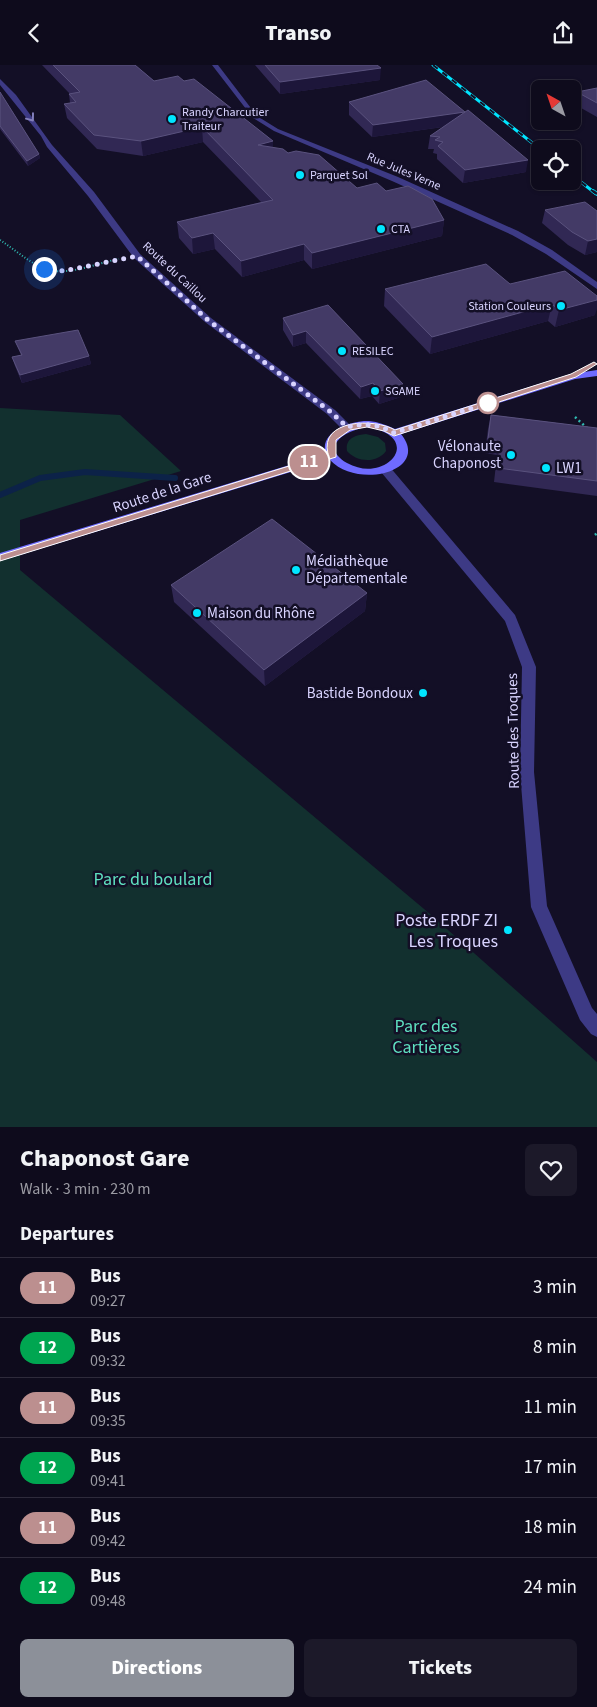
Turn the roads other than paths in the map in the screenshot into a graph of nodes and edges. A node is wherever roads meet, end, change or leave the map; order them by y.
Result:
1 (215, 65) edge
2 (0, 81) edge
3 (597, 286) edge
4 (597, 364) edge
5 (597, 373) edge
6 (574, 376) junction
7 (347, 427) junction
8 (394, 433) junction
9 (333, 455) junction
10 (385, 469) junction
11 (0, 557) edge
12 (597, 1028) edge

1 - 3 street, Rue Jules Verne
2 -> 7 street, Route du Caillou
4 - 6 main road
5 - 6 main road
6 - 8 main road
7 - 8 main road
7 - 9 main road
8 - 10 main road
9 - 10 main road
9 - 11 main road, Route de la Gare
10 - 12 street, Route des Troques

